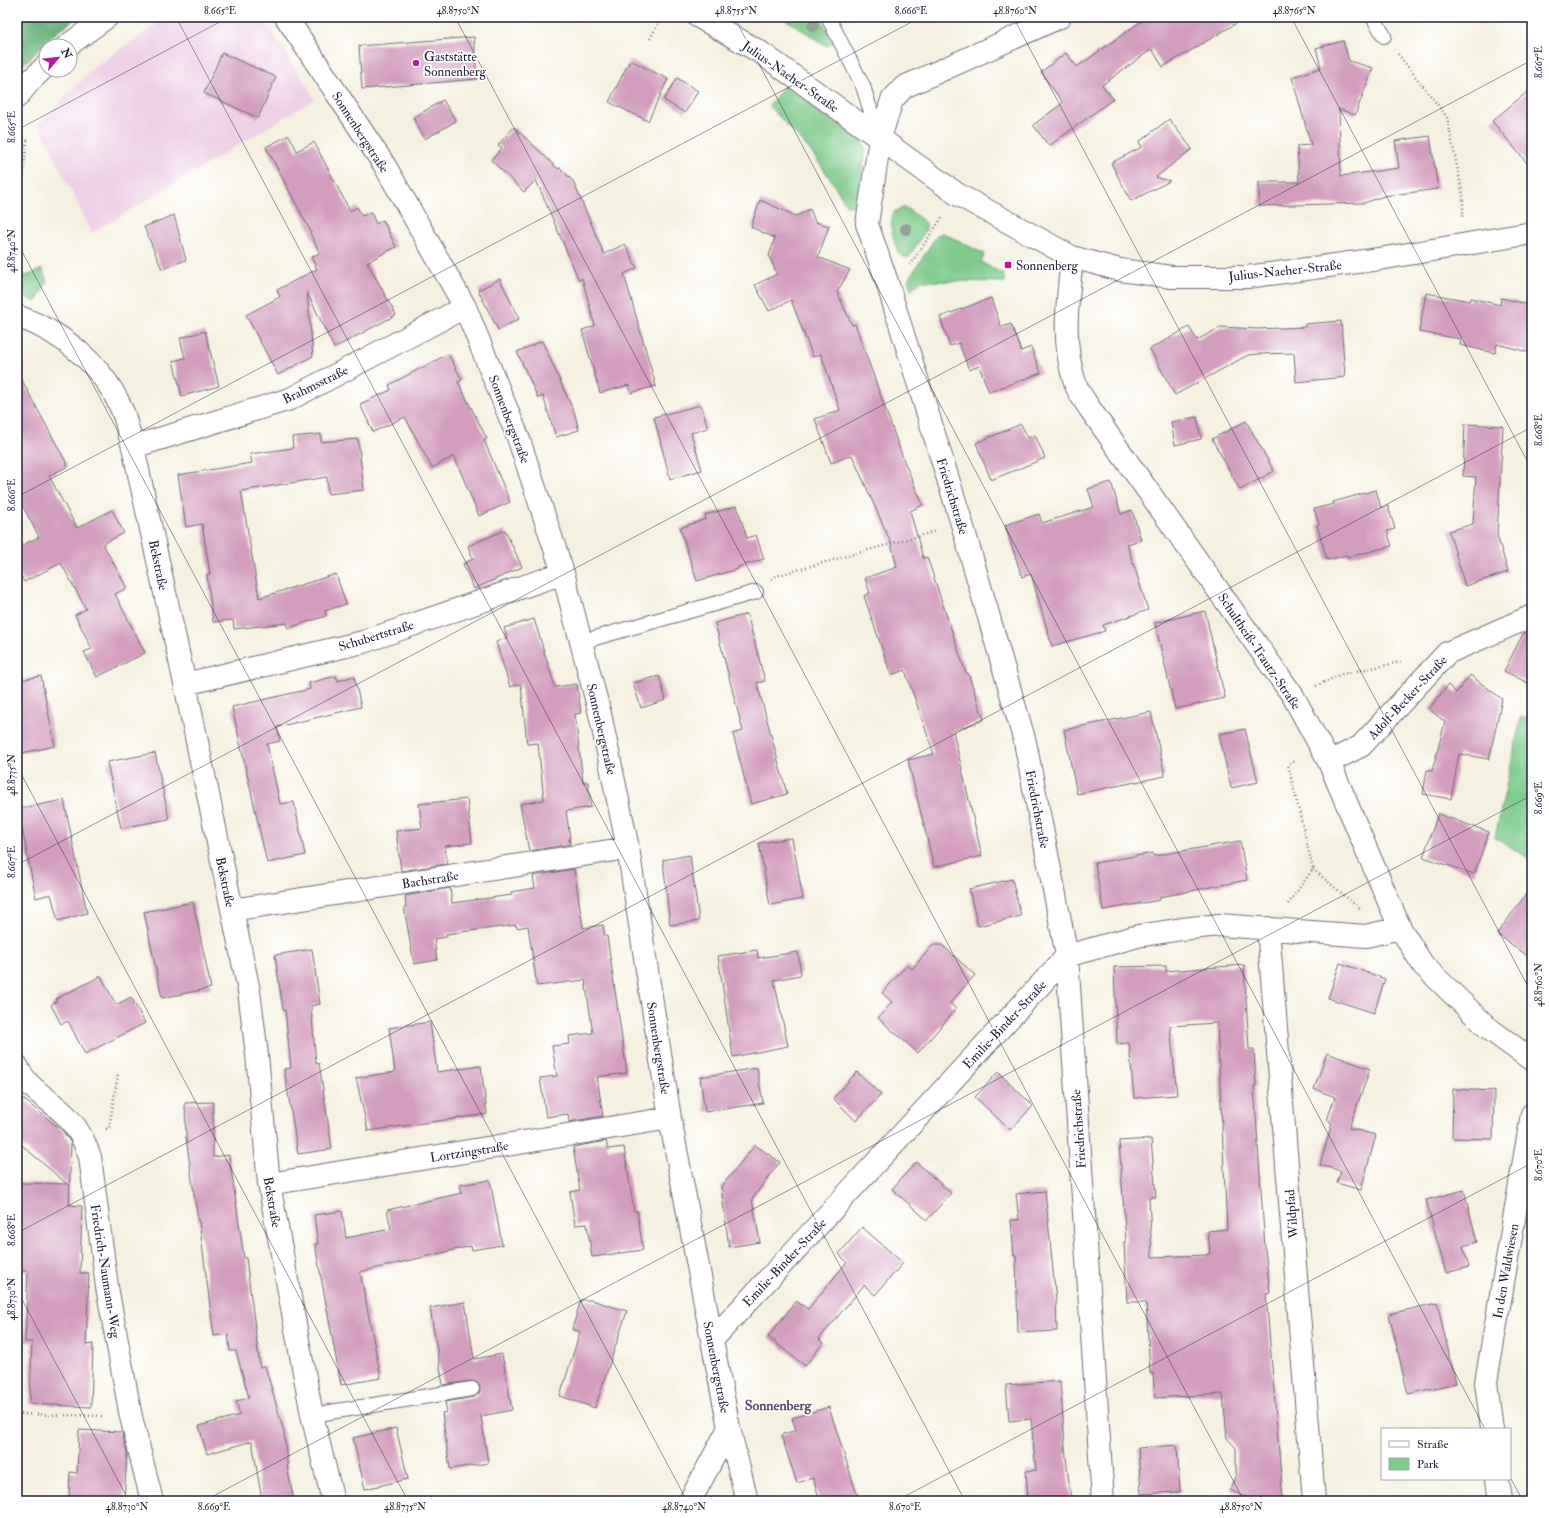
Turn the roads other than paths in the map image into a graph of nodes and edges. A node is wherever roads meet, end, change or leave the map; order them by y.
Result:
1 (107, 17) edge
2 (286, 17) edge
3 (700, 17) edge
4 (828, 17) edge
5 (1060, 17) edge
6 (1373, 17) edge
7 (1384, 36) road end
8 (78, 38) edge
9 (38, 75) edge
10 (17, 97) edge
11 (880, 138) junction
12 (1532, 233) edge
13 (1072, 257) junction
14 (465, 307) junction
15 (17, 316) edge
16 (133, 447) junction
17 (563, 573) junction
18 (756, 592) dead end
19 (1532, 616) edge
20 (581, 642) junction
21 (185, 684) junction
22 (1325, 755) junction
23 (628, 848) junction
24 (232, 910) junction
25 (1275, 928) junction
26 (1393, 929) junction
27 (1067, 956) junction
28 (1532, 1060) edge
29 (17, 1066) edge
30 (1532, 1114) edge
31 (670, 1118) junction
32 (269, 1184) junction
33 (712, 1340) junction
34 (472, 1388) dead end
35 (312, 1414) junction
36 (730, 1428) junction
37 (1492, 1428) edge
38 (1498, 1480) edge
39 (152, 1501) edge
40 (333, 1501) edge
41 (690, 1501) edge
42 (746, 1501) edge
43 (1103, 1501) edge
44 (1314, 1501) edge
45 (1500, 1501) edge

1 - 8 street
2 - 14 street, Sonnenbergstraße
3 - 11 street, Julius-Naeher-Straße
4 - 11 lane
5 - 11 street, Friedrichstraße
6 - 7 lane
9 - 10 street
11 - 13 street, Julius-Naeher-Straße
11 - 27 street, Friedrichstraße
12 - 13 street, Julius-Naeher-Straße
13 - 22 street, Schultheiß-Trautz-Straße
14 - 16 street, Brahmsstraße
14 - 17 street, Sonnenbergstraße
15 - 16 street, Bekstraße
16 - 21 street, Bekstraße
17 - 20 street, Sonnenbergstraße
17 - 21 street, Schubertstraße
18 - 20 lane
19 - 22 street, Adolf-Becker-Straße
20 - 23 street, Sonnenbergstraße
21 - 24 street, Bekstraße
22 - 26 street, Schultheiß-Trautz-Straße
23 - 24 street, Bachstraße
23 - 31 street, Sonnenbergstraße
24 - 32 street, Bekstraße
25 - 26 street
25 - 27 street
25 - 44 street, Wildpfad
26 - 28 street, Schultheiß-Trautz-Straße
27 - 33 street, Emilie-Binder-Straße
27 - 43 street, Friedrichstraße
29 - 39 street, Friedrich-Naumann-Weg
30 - 37 street, In den Waldwiesen
31 - 32 street, Lortzingstraße
31 - 33 street, Sonnenbergstraße
32 - 35 street, Bekstraße
33 - 36 street, Sonnenbergstraße
34 - 35 lane
35 - 40 street, Bekstraße
36 - 41 street
36 - 42 street, Sonnenbergstraße
38 - 45 street

